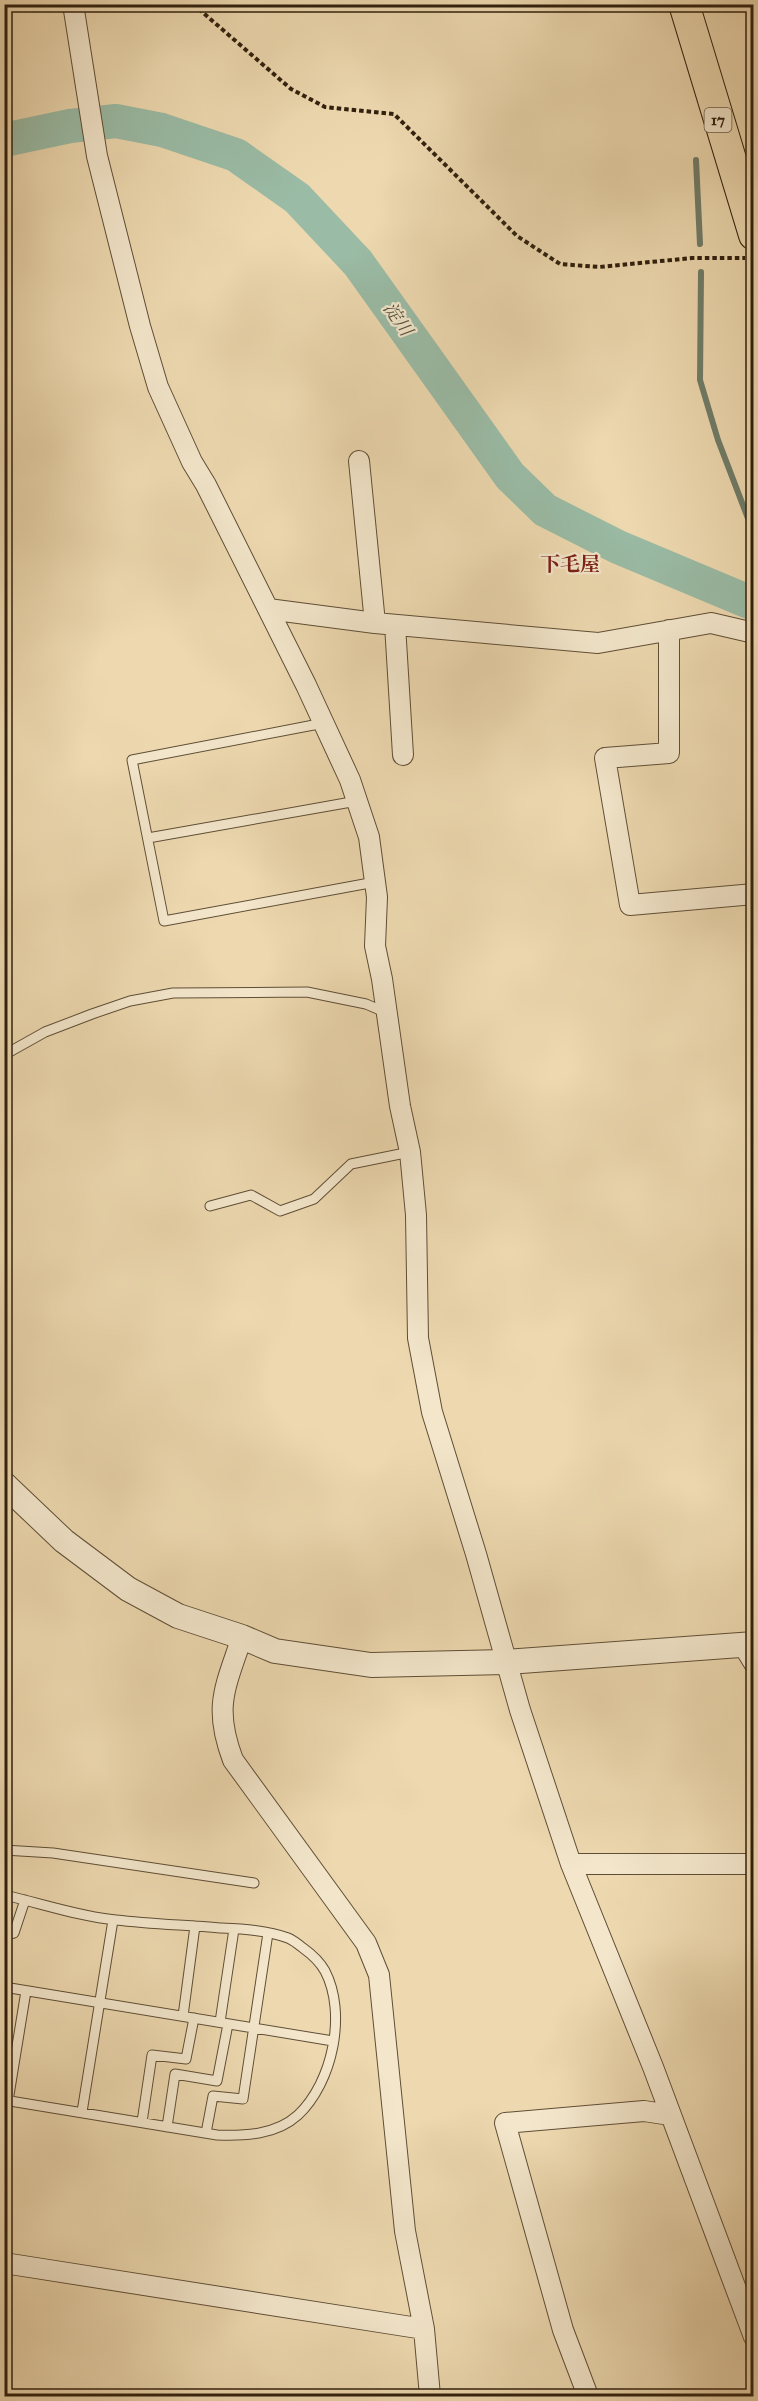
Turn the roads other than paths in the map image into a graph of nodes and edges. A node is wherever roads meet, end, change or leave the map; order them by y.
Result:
1 (73, 4) edge
2 (684, 4) edge
3 (753, 235) edge
4 (359, 461) dead end
5 (268, 609) junction
6 (385, 624) junction
7 (669, 630) junction
8 (753, 633) edge
9 (324, 723) junction
10 (403, 755) dead end
11 (357, 801) junction
12 (148, 838) junction
13 (375, 882) junction
14 (753, 894) edge
15 (387, 1013) junction
16 (4, 1055) edge
17 (410, 1152) junction
18 (210, 1206) dead end
19 (4, 1484) edge
20 (242, 1637) junction
21 (750, 1651) edge
22 (506, 1662) junction
23 (4, 1850) edge
24 (571, 1864) junction
25 (753, 1864) edge
26 (254, 1883) dead end
27 (4, 1895) edge
28 (25, 1900) junction
29 (113, 1920) junction
30 (195, 1926) junction
31 (234, 1929) junction
32 (268, 1933) junction
33 (4, 1935) edge
34 (4, 1987) edge
35 (26, 1991) junction
36 (99, 2002) junction
37 (183, 2016) junction
38 (194, 2018) junction
39 (224, 2023) junction
40 (253, 2028) junction
41 (333, 2041) junction
42 (6, 2100) edge
43 (82, 2112) junction
44 (670, 2115) junction
45 (142, 2122) junction
46 (167, 2127) junction
47 (206, 2133) junction
48 (4, 2263) edge
49 (424, 2329) junction
50 (753, 2337) edge
51 (430, 2397) edge
52 (588, 2397) edge

1 - 5 street
2 - 3 main road, 17
4 - 6 street
5 - 6 street
5 - 9 street
6 - 7 street
6 - 10 street
7 - 8 street
7 - 14 street
9 - 11 street
9 - 12 lane
11 - 12 lane
11 - 13 street
12 - 13 lane
13 - 15 street
15 - 16 lane
15 - 17 street
17 - 18 lane
17 - 22 street
19 - 20 street
20 - 22 street
20 - 49 street
21 - 22 street
22 - 24 street
23 - 26 lane
24 - 25 street
24 - 44 street
27 - 28 lane
28 - 29 lane
28 - 33 lane
29 - 30 lane
29 - 36 lane
30 - 31 lane
30 - 37 lane
31 - 32 lane
31 - 39 lane
32 - 40 lane
32 - 41 lane
34 - 35 lane
35 - 36 lane
35 - 42 lane
36 - 37 lane
36 - 43 lane
37 - 38 lane
38 - 39 lane
38 - 45 lane
39 - 40 lane
39 - 46 lane
40 - 41 lane
40 - 47 lane
41 - 47 lane
42 - 43 lane
43 - 45 lane
44 - 50 street
44 - 52 street
45 - 46 lane
46 - 47 lane
48 - 49 street
49 - 51 street

